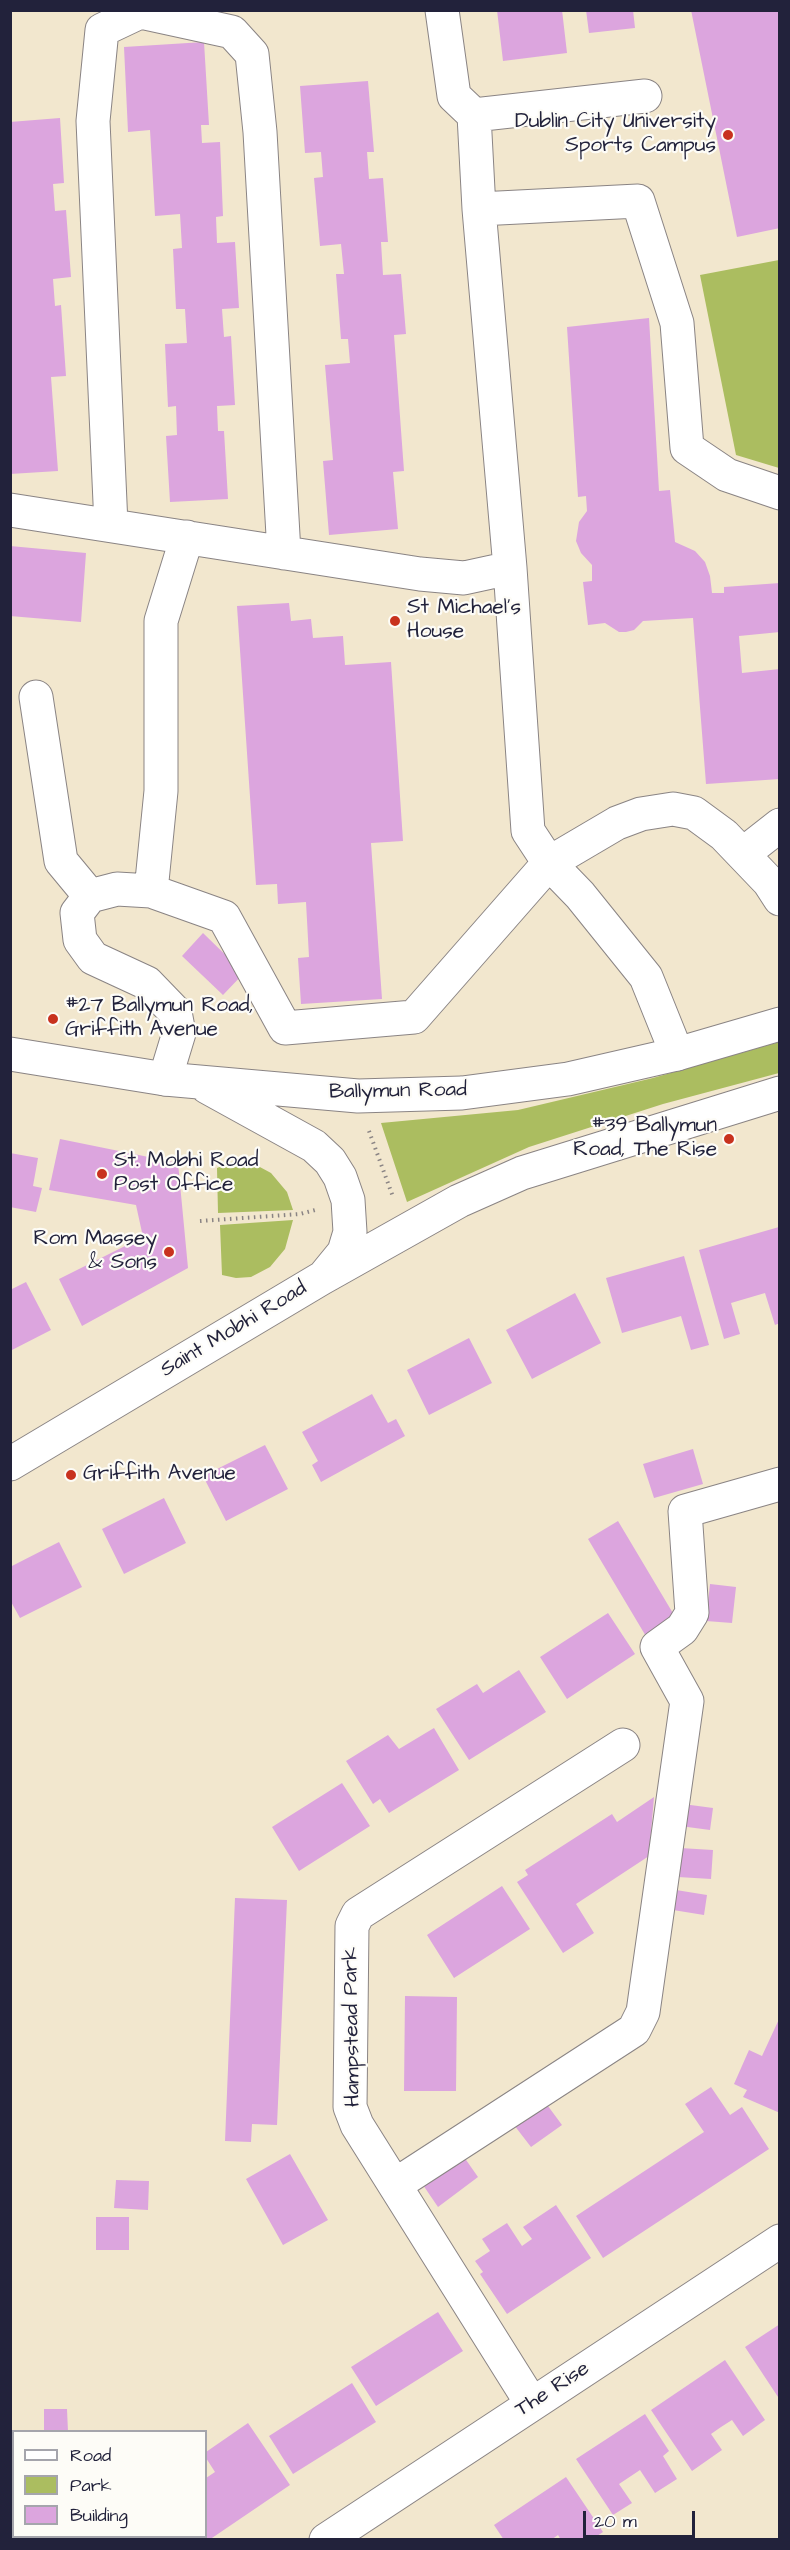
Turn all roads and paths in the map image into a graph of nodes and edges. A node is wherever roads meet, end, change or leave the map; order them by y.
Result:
1 (442, 10) edge
2 (645, 96) dead end
3 (474, 115) junction
4 (479, 209) junction
5 (780, 493) edge
6 (10, 510) edge
7 (111, 525) junction
8 (187, 537) junction
9 (284, 553) junction
10 (510, 568) junction
11 (36, 697) dead end
12 (780, 825) edge
13 (743, 854) junction
14 (549, 863) junction
15 (151, 891) junction
16 (90, 896) junction
17 (780, 899) edge
18 (780, 1024) edge
19 (10, 1053) edge
20 (677, 1054) junction
21 (180, 1080) junction
22 (780, 1093) edge
23 (367, 1125) dead end
24 (397, 1207) dead end
25 (318, 1209) dead end
26 (200, 1221) dead end
27 (322, 1278) junction
28 (10, 1464) edge
29 (780, 1484) edge
30 (622, 1745) dead end
31 (395, 2185) junction
32 (780, 2241) edge
33 (532, 2404) junction
34 (327, 2540) edge

1 - 3 main road
2 - 3 main road
3 - 4 main road
4 - 5 main road
4 - 10 main road
6 - 7 main road
7 - 8 main road
7 - 9 main road
8 - 9 main road
8 - 15 main road
9 - 10 main road
10 - 14 main road
11 - 16 main road
12 - 13 main road
13 - 14 main road
13 - 17 main road
14 - 15 main road
14 - 20 main road
15 - 16 main road
16 - 21 main road
18 - 20 main road, Ballymun Road
19 - 21 main road, Ballymun Road
20 - 21 main road, Ballymun Road
21 - 27 main road
22 - 27 main road, Saint Mobhi Road
23 - 24 path
25 - 26 path
27 - 28 main road, Saint Mobhi Road
29 - 31 main road
30 - 31 main road, Hampstead Park
31 - 33 main road, Hampstead Park
32 - 33 main road, The Rise
33 - 34 main road, The Rise

